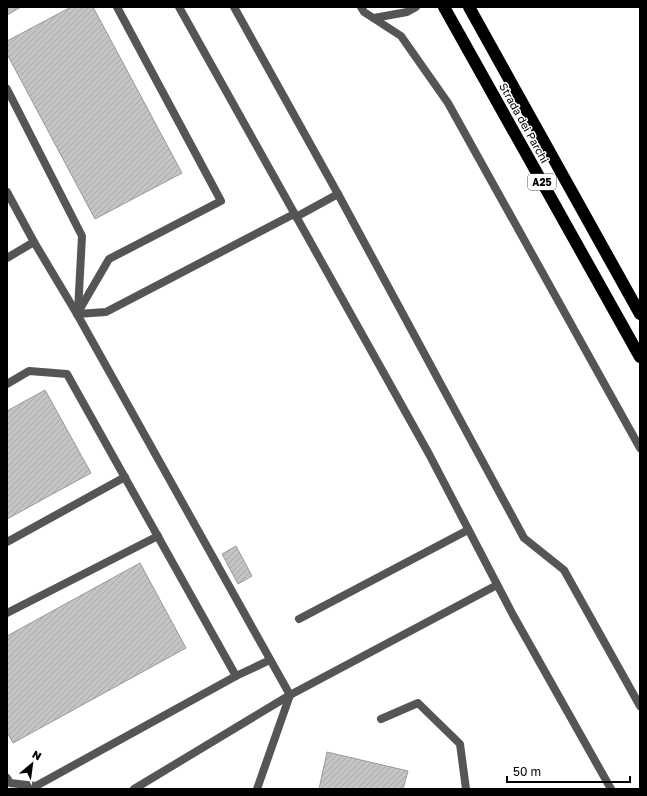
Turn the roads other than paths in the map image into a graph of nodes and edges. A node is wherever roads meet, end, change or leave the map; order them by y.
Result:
1 (117, 7) edge
2 (179, 7) edge
3 (234, 7) edge
4 (361, 7) edge
5 (416, 7) edge
6 (444, 7) edge
7 (469, 7) edge
8 (374, 18) junction
9 (7, 89) edge
10 (7, 192) edge
11 (338, 194) junction
12 (295, 215) junction
13 (34, 242) junction
14 (7, 258) edge
15 (77, 314) junction
16 (640, 314) edge
17 (640, 357) edge
18 (7, 384) edge
19 (640, 448) edge
20 (125, 477) junction
21 (468, 530) junction
22 (158, 536) junction
23 (7, 542) edge
24 (497, 585) junction
25 (7, 613) edge
26 (298, 619) dead end
27 (270, 660) junction
28 (236, 676) junction
29 (290, 695) junction
30 (640, 706) edge
31 (381, 719) dead end
32 (7, 778) edge
33 (134, 789) edge
34 (256, 789) edge
35 (466, 789) edge
36 (611, 789) edge

1 - 15 lane
2 - 12 lane
3 - 11 lane
4 - 8 lane
5 - 8 lane
6 - 17 highway, Strada dei Parchi / A25
7 - 16 highway, Strada dei Parchi / A25
8 - 19 lane
9 - 15 lane
10 - 13 lane
11 - 12 lane
11 - 30 lane
12 - 15 lane
12 - 21 lane
13 - 14 lane
13 - 15 lane
15 - 27 lane
18 - 20 lane
20 - 22 lane
20 - 23 lane
21 - 24 lane
21 - 26 lane
22 - 25 lane
22 - 28 lane
24 - 29 lane
24 - 36 lane
27 - 28 lane
27 - 29 lane
28 - 32 lane
29 - 33 lane
29 - 34 lane
31 - 35 lane

